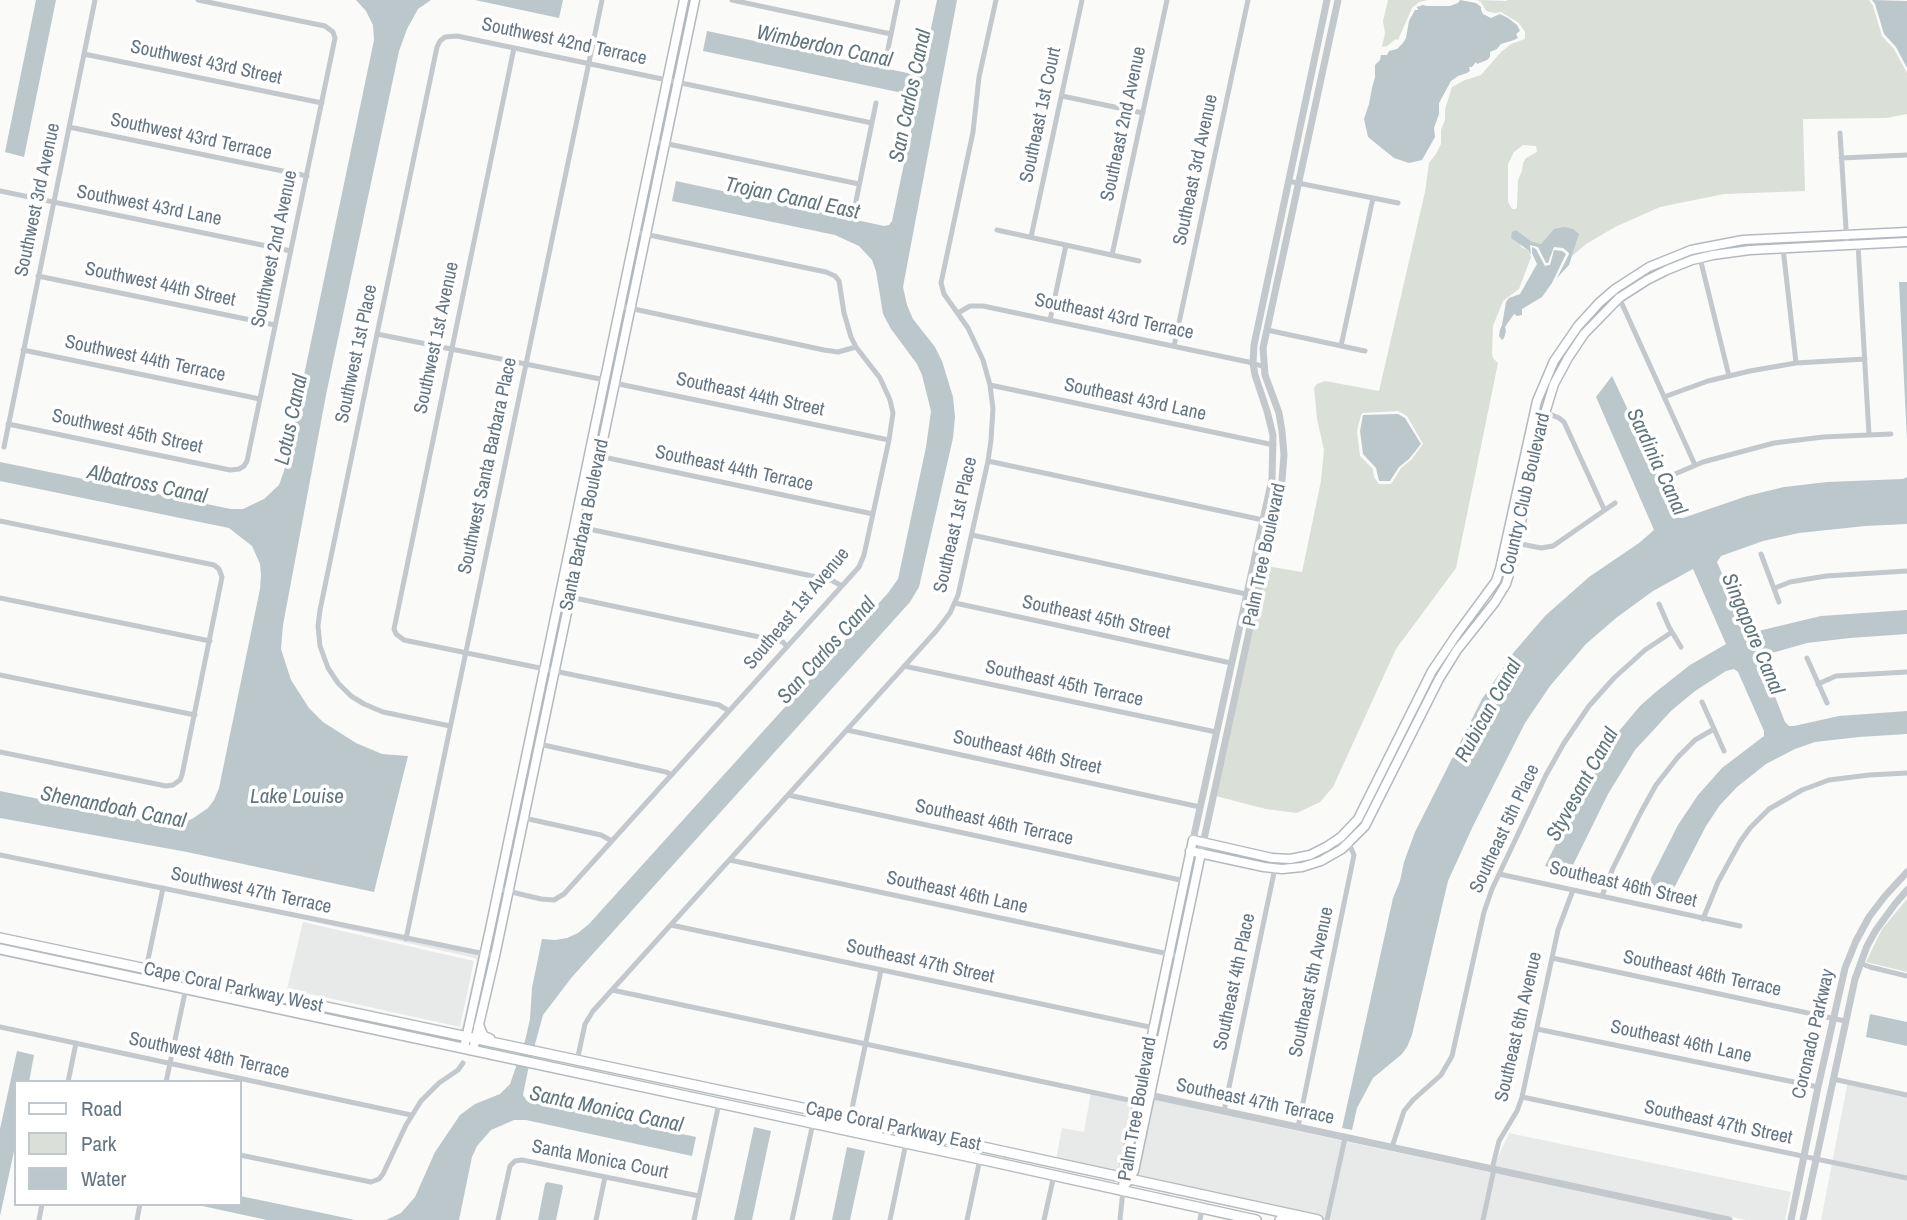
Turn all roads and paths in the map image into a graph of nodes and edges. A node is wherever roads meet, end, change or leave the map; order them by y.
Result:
1 (95, 0) edge
2 (198, 0) edge
3 (601, 0) edge
4 (684, 0) edge
5 (695, 0) edge
6 (732, 0) edge
7 (898, 0) edge
8 (996, 0) edge
9 (1082, 0) edge
10 (1167, 0) edge
11 (1248, 0) edge
12 (1327, 0) edge
13 (1338, 0) edge
14 (891, 34) junction
15 (445, 37) joint
16 (514, 48) junction
17 (84, 54) junction
18 (887, 54) dead end
19 (588, 63) junction
20 (667, 79) junction
21 (678, 81) junction
22 (1062, 96) junction
23 (322, 103) junction
24 (876, 103) dead end
25 (1143, 113) junction
26 (872, 123) junction
27 (69, 127) junction
28 (1840, 133) dead end
29 (654, 141) junction
30 (664, 143) junction
31 (1907, 155) edge
32 (1842, 158) junction
33 (307, 176) junction
34 (1288, 181) junction
35 (1298, 183) junction
36 (859, 184) junction
37 (0, 191) edge
38 (1373, 198) junction
39 (54, 202) junction
40 (1398, 204) dead end
41 (855, 206) dead end
42 (998, 230) dead end
43 (635, 232) junction
44 (1907, 232) edge
45 (645, 234) junction
46 (1858, 234) junction
47 (1846, 235) junction
48 (1031, 237) junction
49 (1782, 238) junction
50 (1907, 242) edge
51 (1066, 245) junction
52 (1858, 245) junction
53 (1847, 246) junction
54 (1696, 248) junction
55 (1783, 248) junction
56 (291, 251) junction
57 (1112, 255) junction
58 (1699, 258) junction
59 (1139, 261) dead end
60 (38, 276) junction
61 (1615, 289) junction
62 (1619, 298) junction
63 (620, 306) junction
64 (629, 308) junction
65 (958, 313) junction
66 (1050, 320) junction
67 (275, 325) junction
68 (1257, 327) junction
69 (1267, 330) junction
70 (377, 334) junction
71 (1174, 346) junction
72 (1341, 346) junction
73 (856, 347) junction
74 (451, 349) junction
75 (23, 350) junction
76 (1365, 351) dead end
77 (1865, 359) junction
78 (1253, 363) junction
79 (1796, 363) junction
80 (525, 364) junction
81 (1264, 367) junction
82 (1729, 376) junction
83 (604, 380) junction
84 (614, 383) junction
85 (990, 385) junction
86 (1664, 397) junction
87 (260, 399) junction
88 (1535, 410) junction
89 (1545, 412) junction
90 (8, 424) junction
91 (1869, 435) junction
92 (1891, 435) dead end
93 (889, 440) junction
94 (1284, 444) junction
95 (1274, 445) junction
96 (4, 447) dead end
97 (589, 454) junction
98 (599, 456) junction
99 (988, 461) junction
100 (1695, 465) junction
101 (239, 469) joint
102 (1675, 474) dead end
103 (1615, 503) dead end
104 (1604, 509) junction
105 (873, 514) junction
106 (1263, 520) junction
107 (0, 521) edge
108 (1273, 522) junction
109 (574, 526) junction
110 (584, 528) junction
111 (972, 535) junction
112 (1506, 541) junction
113 (1516, 543) junction
114 (1761, 554) dead end
115 (1907, 571) edge
116 (842, 586) junction
117 (1774, 588) junction
118 (560, 594) junction
119 (1246, 594) junction
120 (1256, 596) junction
121 (570, 597) junction
122 (0, 598) edge
123 (1779, 602) dead end
124 (955, 603) junction
125 (1659, 604) dead end
126 (1672, 632) junction
127 (210, 641) junction
128 (787, 647) junction
129 (1681, 647) dead end
130 (466, 652) junction
131 (1807, 657) dead end
132 (1231, 663) junction
133 (1241, 665) junction
134 (905, 666) junction
135 (544, 668) junction
136 (555, 671) junction
137 (1907, 672) edge
138 (0, 675) edge
139 (1428, 679) junction
140 (1437, 684) junction
141 (1818, 684) junction
142 (1703, 702) dead end
143 (1827, 703) dead end
144 (729, 711) junction
145 (195, 715) junction
146 (450, 726) junction
147 (1714, 729) junction
148 (847, 730) junction
149 (1402, 730) junction
150 (1216, 732) junction
151 (1226, 734) junction
152 (1411, 734) junction
153 (529, 742) junction
154 (539, 744) junction
155 (1724, 751) dead end
156 (0, 752) edge
157 (1907, 773) edge
158 (672, 775) junction
159 (788, 795) junction
160 (1200, 807) junction
161 (1210, 809) junction
162 (514, 816) junction
163 (524, 818) junction
164 (1193, 840) junction
165 (612, 841) junction
166 (1203, 843) junction
167 (1331, 844) junction
168 (1349, 844) junction
169 (1190, 851) junction
170 (1201, 853) junction
171 (0, 855) edge
172 (1276, 859) junction
173 (730, 860) junction
174 (1275, 868) junction
175 (1907, 872) edge
176 (1499, 874) junction
177 (1184, 880) junction
178 (1194, 883) junction
179 (163, 888) junction
180 (499, 889) junction
181 (1573, 890) junction
182 (1907, 890) edge
183 (509, 892) junction
184 (1602, 896) junction
185 (1703, 919) junction
186 (671, 925) junction
187 (1740, 926) dead end
188 (0, 938) edge
189 (406, 939) junction
190 (0, 949) edge
191 (484, 954) junction
192 (1168, 954) junction
193 (1178, 956) junction
194 (495, 957) junction
195 (1552, 958) junction
196 (1860, 963) junction
197 (78, 966) junction
198 (146, 969) junction
199 (881, 970) junction
200 (1907, 976) edge
201 (186, 988) junction
202 (612, 990) junction
203 (253, 992) junction
204 (284, 1009) junction
205 (353, 1013) junction
206 (1832, 1018) junction
207 (1845, 1021) junction
208 (479, 1026) junction
209 (0, 1027) edge
210 (1158, 1029) junction
211 (1537, 1029) junction
212 (471, 1038) junction
213 (76, 1043) junction
214 (866, 1044) junction
215 (520, 1047) junction
216 (468, 1049) junction
217 (577, 1061) junction
218 (169, 1063) junction
219 (463, 1063) dead end
220 (1833, 1079) junction
221 (68, 1080) edge
222 (166, 1080) edge
223 (1818, 1087) junction
224 (720, 1090) junction
225 (665, 1092) junction
226 (1149, 1095) junction
227 (1907, 1095) edge
228 (1522, 1097) junction
229 (1138, 1102) junction
230 (719, 1103) junction
231 (781, 1103) junction
232 (1224, 1111) junction
233 (411, 1115) junction
234 (850, 1118) junction
235 (1825, 1118) junction
236 (813, 1123) junction
237 (879, 1124) junction
238 (1298, 1127) junction
239 (879, 1137) junction
240 (943, 1138) junction
241 (1345, 1138) junction
242 (906, 1143) junction
243 (1392, 1147) junction
244 (242, 1155) edge
245 (1803, 1157) junction
246 (980, 1158) junction
247 (1816, 1159) junction
248 (1493, 1169) junction
249 (1054, 1175) junction
250 (606, 1177) junction
251 (1126, 1178) junction
252 (1907, 1178) edge
253 (1123, 1190) junction
254 (699, 1196) junction
255 (1202, 1208) junction
256 (498, 1220) edge
257 (596, 1220) edge
258 (694, 1220) edge
259 (792, 1220) edge
260 (890, 1220) edge
261 (967, 1220) edge
262 (1044, 1220) edge
263 (1120, 1220) edge
264 (1200, 1220) edge
265 (1256, 1220) edge
266 (1280, 1220) edge
267 (1292, 1220) edge
268 (1318, 1220) edge
269 (1327, 1220) edge
270 (1483, 1220) edge
271 (1729, 1220) edge
272 (1791, 1220) edge
273 (1803, 1220) edge

1 - 17 street, Southwest 3rd Avenue
2 - 23 street, Southwest 2nd Avenue
3 - 19 street, Southwest Santa Barbara Place
4 - 20 main road, Santa Barbara Boulevard
5 - 21 main road, Santa Barbara Boulevard
6 - 14 street
7 - 14 street
8 - 65 street, Southeast 1st Place
9 - 22 street, Southeast 1st Court
10 - 25 street, Southeast 2nd Avenue
11 - 71 street, Southeast 3rd Avenue
12 - 34 street, Palm Tree Boulevard
13 - 35 street, Palm Tree Boulevard
14 - 18 street
15 - 16 street, Southwest 42nd Terrace
15 - 70 street, Southwest 1st Place
16 - 19 street, Southwest 42nd Terrace
16 - 74 street, Southwest 1st Avenue
17 - 23 street, Southwest 43rd Street
17 - 27 street, Southwest 3rd Avenue
19 - 20 street, Southwest 42nd Terrace
19 - 80 street, Southwest Santa Barbara Place
20 - 21 street, Southwest 42nd Terrace
20 - 29 main road, Santa Barbara Boulevard
21 - 26 street, Southwest 42nd Terrace
21 - 30 main road, Santa Barbara Boulevard
22 - 25 street
22 - 48 street, Southeast 1st Court
23 - 33 street, Southwest 2nd Avenue
24 - 26 street
25 - 57 street, Southeast 2nd Avenue
26 - 36 street
27 - 33 street, Southwest 43rd Terrace
27 - 39 street, Southwest 3rd Avenue
28 - 32 street
29 - 30 street
29 - 43 main road, Santa Barbara Boulevard
30 - 36 street
30 - 45 main road, Santa Barbara Boulevard
31 - 32 street
32 - 47 street
33 - 56 street, Southwest 2nd Avenue
34 - 35 street
34 - 68 street, Palm Tree Boulevard
35 - 38 street
35 - 69 street, Palm Tree Boulevard
36 - 41 street
37 - 39 street, Southwest 43rd Lane
38 - 40 street
38 - 72 street
39 - 56 street, Southwest 43rd Lane
39 - 60 street, Southwest 3rd Avenue
42 - 48 street
43 - 45 street
43 - 63 main road, Santa Barbara Boulevard
44 - 46 main road, Country Club Boulevard
45 - 64 main road, Santa Barbara Boulevard
45 - 73 street, Southeast 1st Avenue
46 - 47 main road, Country Club Boulevard
46 - 52 street
47 - 49 main road, Country Club Boulevard
47 - 53 street
48 - 51 street
49 - 54 main road, Country Club Boulevard
49 - 55 street
50 - 52 main road, Country Club Boulevard
51 - 57 street
51 - 66 street
52 - 53 main road, Country Club Boulevard
52 - 77 street
53 - 55 main road, Country Club Boulevard
54 - 58 street
54 - 61 main road, Country Club Boulevard
55 - 58 main road, Country Club Boulevard
55 - 79 street
56 - 67 street, Southwest 2nd Avenue
57 - 59 street
58 - 62 main road, Country Club Boulevard
58 - 82 street
60 - 67 street, Southwest 44th Street
60 - 75 street, Southwest 3rd Avenue
61 - 62 street
61 - 88 main road, Country Club Boulevard
62 - 86 street
62 - 89 main road, Country Club Boulevard
63 - 64 street
63 - 83 main road, Santa Barbara Boulevard
64 - 73 street
64 - 84 main road, Santa Barbara Boulevard
65 - 66 street, Southeast 43rd Terrace
65 - 85 street, Southeast 1st Place
66 - 71 street, Southeast 43rd Terrace
67 - 87 street, Southwest 2nd Avenue
68 - 69 street
68 - 78 street, Palm Tree Boulevard
69 - 72 street
69 - 81 street, Palm Tree Boulevard
70 - 74 street
70 - 146 street, Southwest 1st Place
71 - 78 street, Southeast 43rd Terrace
72 - 76 street
73 - 93 street, Southeast 1st Avenue
74 - 80 street
74 - 130 street, Southwest 1st Avenue
75 - 87 street, Southwest 44th Terrace
75 - 90 street, Southwest 3rd Avenue
77 - 79 street
77 - 91 street
78 - 81 street, Southeast 43rd Terrace
78 - 95 street, Palm Tree Boulevard
79 - 82 street
80 - 83 street
80 - 130 street, Southwest Santa Barbara Place
81 - 94 street, Palm Tree Boulevard
82 - 86 street
83 - 84 street, Southeast 44th Street
83 - 97 main road, Santa Barbara Boulevard
84 - 93 street, Southeast 44th Street
84 - 98 main road, Santa Barbara Boulevard
85 - 95 street, Southeast 43rd Lane
85 - 99 street, Southeast 1st Place
86 - 100 street
87 - 101 street, Southwest 2nd Avenue
88 - 89 street
88 - 112 main road, Country Club Boulevard
89 - 104 street
89 - 113 main road, Country Club Boulevard
90 - 96 street, Southwest 3rd Avenue
90 - 101 street, Southwest 45th Street
91 - 92 street
91 - 100 street
93 - 105 street, Southeast 1st Avenue
94 - 95 street
94 - 108 street, Palm Tree Boulevard
95 - 106 street, Palm Tree Boulevard
97 - 98 street, Southeast 44th Terrace
97 - 109 main road, Santa Barbara Boulevard
98 - 105 street, Southeast 44th Terrace
98 - 110 main road, Santa Barbara Boulevard
99 - 106 street
99 - 111 street, Southeast 1st Place
100 - 102 street
103 - 104 street
104 - 113 street
105 - 116 street, Southeast 1st Avenue
106 - 108 street
106 - 119 street, Palm Tree Boulevard
107 - 127 street
108 - 120 street, Palm Tree Boulevard
109 - 110 street
109 - 118 main road, Santa Barbara Boulevard
110 - 116 street
110 - 121 main road, Santa Barbara Boulevard
111 - 119 street
111 - 124 street, Southeast 1st Place
112 - 113 street
112 - 139 main road, Country Club Boulevard
113 - 140 main road, Country Club Boulevard
114 - 117 street
115 - 117 street
116 - 128 street, Southeast 1st Avenue
117 - 123 street
118 - 121 street
118 - 135 main road, Santa Barbara Boulevard
119 - 120 street
119 - 132 street, Palm Tree Boulevard
120 - 133 street, Palm Tree Boulevard
121 - 128 street
121 - 136 main road, Santa Barbara Boulevard
122 - 127 street
124 - 132 street, Southeast 45th Street
124 - 134 street, Southeast 1st Place
125 - 126 street
126 - 129 street
126 - 176 street, Southeast 5th Place
127 - 145 street
128 - 144 street, Southeast 1st Avenue
130 - 135 street
130 - 146 street, Southwest Santa Barbara Place
131 - 141 street
132 - 133 street
132 - 150 street, Palm Tree Boulevard
133 - 151 street, Palm Tree Boulevard
134 - 148 street, Southeast 1st Place
134 - 150 street, Southeast 45th Terrace
135 - 136 street
135 - 153 main road, Santa Barbara Boulevard
136 - 144 street
136 - 154 main road, Santa Barbara Boulevard
137 - 141 street
138 - 145 street
139 - 140 main road
139 - 149 main road, Country Club Boulevard
140 - 152 main road, Country Club Boulevard
141 - 143 street
142 - 147 street
144 - 158 street, Southeast 1st Avenue
145 - 156 street
146 - 189 street, Southwest Santa Barbara Place
147 - 155 street
147 - 184 street
148 - 159 street, Southeast 1st Place
148 - 160 street, Southeast 46th Street
149 - 152 main road
149 - 167 main road, Country Club Boulevard
150 - 151 street
150 - 160 street, Palm Tree Boulevard
151 - 161 street, Palm Tree Boulevard
152 - 168 main road, Country Club Boulevard
153 - 154 street
153 - 162 main road, Santa Barbara Boulevard
154 - 158 street
154 - 163 main road, Santa Barbara Boulevard
157 - 185 street
158 - 165 street, Southeast 1st Avenue
159 - 173 street, Southeast 1st Place
159 - 177 street, Southeast 46th Terrace
160 - 161 street
160 - 164 street, Palm Tree Boulevard
161 - 166 street, Palm Tree Boulevard
162 - 163 street
162 - 180 main road, Santa Barbara Boulevard
163 - 165 street
163 - 183 main road, Santa Barbara Boulevard
164 - 166 main road, Country Club Boulevard
164 - 169 main road, Palm Tree Boulevard
165 - 183 street, Southeast 1st Avenue
166 - 170 street, Palm Tree Boulevard
166 - 172 main road, Country Club Boulevard
167 - 168 street
167 - 172 main road, Country Club Boulevard
168 - 174 main road, Country Club Boulevard
168 - 238 street, Southeast 5th Avenue
169 - 170 main road, Country Club Boulevard
169 - 177 main road, Palm Tree Boulevard
170 - 174 main road, Country Club Boulevard
170 - 178 main road, Palm Tree Boulevard
171 - 179 street, Southwest 47th Terrace
172 - 174 street, Southeast 4th Place
173 - 186 street, Southeast 1st Place
173 - 192 street, Southeast 46th Lane
174 - 232 street, Southeast 4th Place
175 - 206 street, Coronado Parkway
176 - 181 street, Southeast 46th Street
176 - 243 street, Southeast 5th Place
177 - 178 street, Southeast 46th Terrace
177 - 192 main road, Palm Tree Boulevard
178 - 193 main road, Palm Tree Boulevard
179 - 189 street, Southwest 47th Terrace
179 - 198 street
180 - 183 street
180 - 191 main road, Santa Barbara Boulevard
181 - 184 street, Southeast 46th Street
181 - 195 street, Southeast 6th Avenue
182 - 196 street, Coronado Parkway
183 - 194 main road, Santa Barbara Boulevard
184 - 185 street, Southeast 46th Street
185 - 187 street, Southeast 46th Street
186 - 199 street, Southeast 47th Street
186 - 202 street, Southeast 1st Place
188 - 198 main road, Cape Coral Parkway West
189 - 191 street, Southwest 47th Terrace
190 - 197 main road, Cape Coral Parkway West
191 - 194 street, Southwest 47th Terrace
191 - 212 main road, Santa Barbara Boulevard
192 - 193 street, Southeast 46th Lane
192 - 210 main road, Palm Tree Boulevard
193 - 210 main road, Palm Tree Boulevard
194 - 208 main road, Santa Barbara Boulevard
195 - 206 street, Southeast 46th Terrace
195 - 211 street, Southeast 6th Avenue
196 - 200 street
196 - 207 street, Coronado Parkway
197 - 198 main road
197 - 201 main road, Cape Coral Parkway West
198 - 203 main road, Cape Coral Parkway West
199 - 210 street, Southeast 47th Street
199 - 214 street
201 - 203 main road
201 - 204 main road, Cape Coral Parkway West
201 - 218 street
202 - 214 street
202 - 217 street, Southeast 1st Place
203 - 205 main road, Cape Coral Parkway West
204 - 205 main road
204 - 216 main road, Cape Coral Parkway West
205 - 212 main road, Cape Coral Parkway West
206 - 207 street, Southeast 46th Terrace
206 - 223 street, Coronado Parkway
207 - 220 street, Coronado Parkway
208 - 212 main road, Santa Barbara Boulevard
208 - 215 main road
209 - 213 street, Southwest 48th Terrace
210 - 226 main road, Palm Tree Boulevard
210 - 229 main road, Palm Tree Boulevard
211 - 223 street, Southeast 46th Lane
211 - 228 street, Southeast 6th Avenue
212 - 215 main road
212 - 216 main road, Santa Barbara Boulevard
213 - 218 street, Southwest 48th Terrace
213 - 221 street
214 - 229 street
214 - 234 street
215 - 217 main road, Cape Coral Parkway East
216 - 225 main road, Cape Coral Parkway East
217 - 224 main road, Cape Coral Parkway East
218 - 222 street
218 - 233 street, Southwest 48th Terrace
219 - 233 street
220 - 227 street
220 - 235 street, Coronado Parkway
223 - 235 street
223 - 245 street, Coronado Parkway
224 - 225 main road
224 - 231 main road, Cape Coral Parkway East
225 - 230 main road, Cape Coral Parkway East
226 - 229 street, Southeast 47th Terrace
226 - 232 street, Southeast 47th Terrace
226 - 251 main road, Palm Tree Boulevard
228 - 245 street, Southeast 47th Street
228 - 248 street, Southeast 6th Avenue
229 - 251 main road, Palm Tree Boulevard
230 - 231 main road
230 - 236 main road, Cape Coral Parkway East
230 - 254 street
231 - 234 main road, Cape Coral Parkway East
232 - 238 street, Southeast 47th Terrace
233 - 244 street
234 - 237 main road, Cape Coral Parkway East
235 - 247 street, Coronado Parkway
236 - 237 main road
236 - 239 main road, Cape Coral Parkway East
236 - 259 street
237 - 240 main road, Cape Coral Parkway East
238 - 241 street, Southeast 47th Terrace
239 - 240 main road
239 - 242 main road, Cape Coral Parkway East
240 - 251 main road, Cape Coral Parkway East
241 - 243 street, Southeast 47th Terrace
241 - 269 street
242 - 246 main road, Cape Coral Parkway East
242 - 260 street
243 - 248 street, Southeast 47th Terrace
245 - 247 street, Southeast 47th Street
245 - 272 street, Coronado Parkway
246 - 249 main road, Cape Coral Parkway East
246 - 261 street
247 - 252 street, Southeast 47th Street
247 - 273 street, Coronado Parkway
248 - 270 street, Southeast 6th Avenue
248 - 271 street, Southeast 47th Terrace
249 - 253 main road, Cape Coral Parkway East
249 - 262 street
250 - 254 street, Santa Monica Court
250 - 256 street, Santa Monica Court
250 - 257 street
251 - 253 main road, Palm Tree Boulevard
251 - 268 main road, Cape Coral Parkway East
253 - 255 main road, Cape Coral Parkway East
253 - 263 street
254 - 258 street
255 - 264 street
255 - 265 main road, Cape Coral Parkway East
266 - 267 main road

